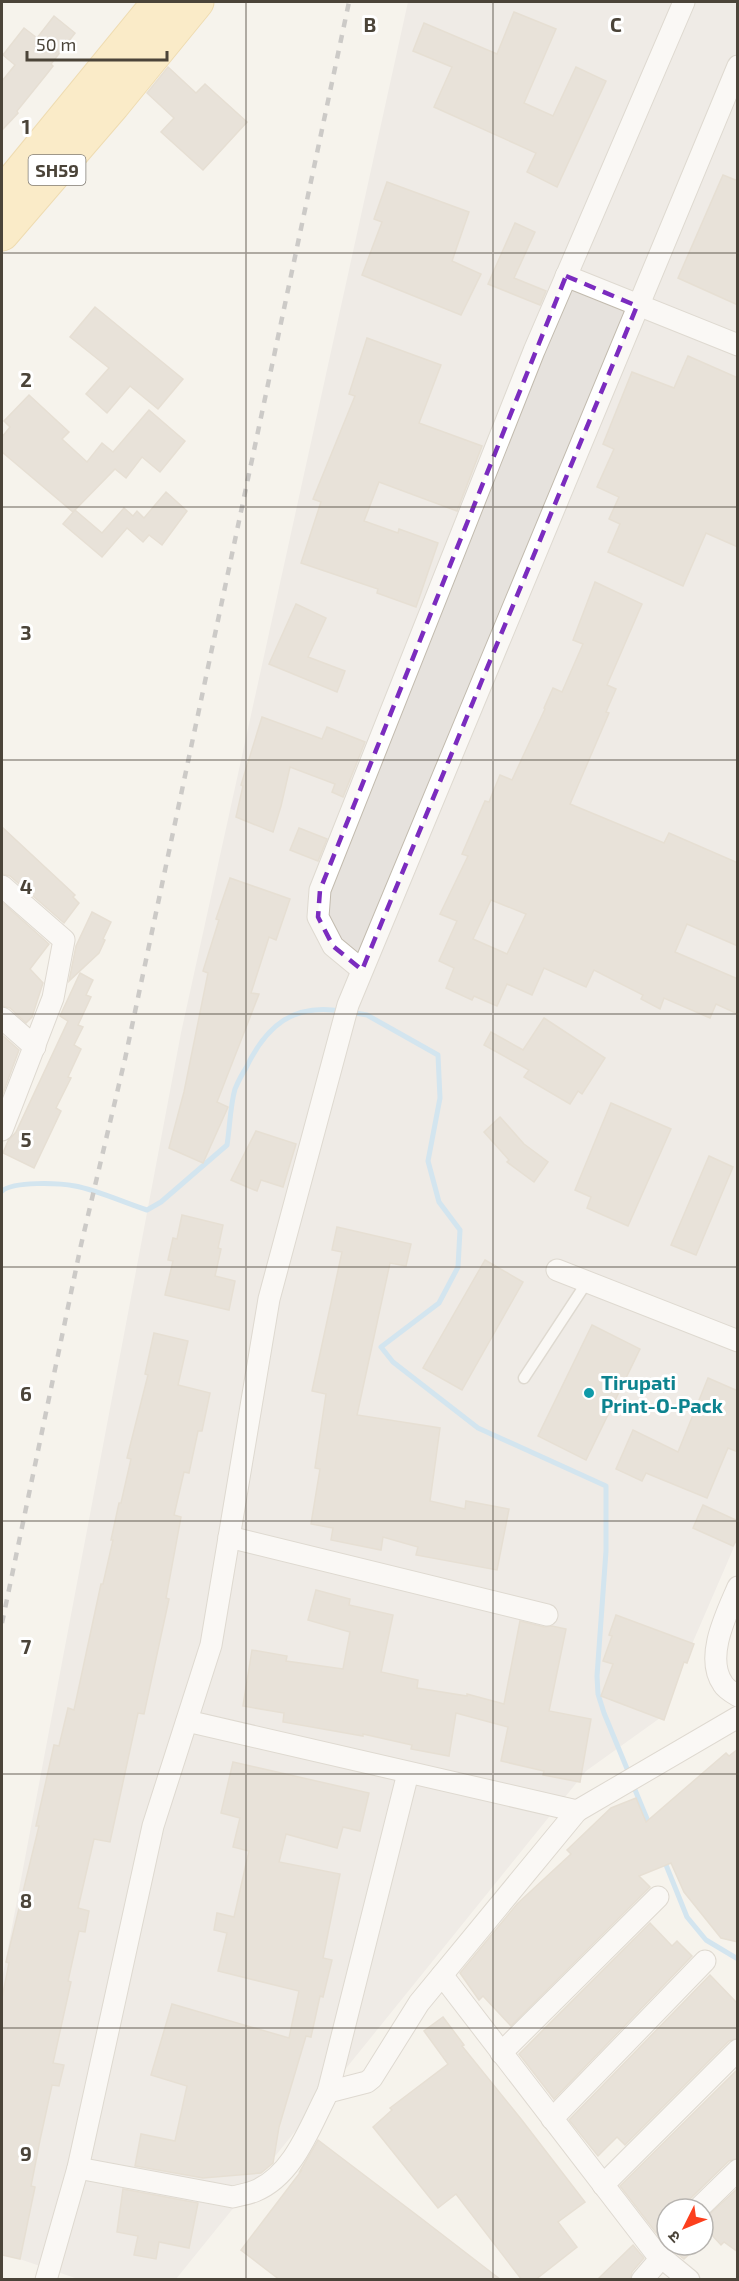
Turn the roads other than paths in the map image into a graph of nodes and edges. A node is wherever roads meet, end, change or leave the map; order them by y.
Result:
1 (159, 2) edge
2 (197, 2) edge
3 (684, 2) edge
4 (738, 66) edge
5 (101, 97) junction
6 (2, 194) edge
7 (2, 234) edge
8 (566, 276) junction
9 (637, 306) junction
10 (738, 345) edge
11 (2, 885) edge
12 (362, 970) junction
13 (2, 1018) edge
14 (35, 1047) junction
15 (2, 1130) edge
16 (557, 1270) dead end
17 (587, 1282) junction
18 (738, 1341) edge
19 (524, 1378) dead end
20 (229, 1537) junction
21 (738, 1587) edge
22 (547, 1615) dead end
23 (738, 1696) edge
24 (738, 1717) edge
25 (187, 1721) junction
26 (408, 1773) junction
27 (577, 1811) junction
28 (658, 1897) dead end
29 (705, 1962) dead end
30 (442, 1975) junction
31 (738, 2050) edge
32 (501, 2053) junction
33 (328, 2091) junction
34 (552, 2119) junction
35 (78, 2168) junction
36 (738, 2170) edge
37 (603, 2185) junction
38 (710, 2197) edge
39 (655, 2243) edge
40 (657, 2257) edge
41 (668, 2257) edge
42 (46, 2280) edge
43 (642, 2280) edge
44 (689, 2280) edge

1 - 5 main road, SH59
2 - 5 main road, SH59
3 - 8 street
4 - 9 street
5 - 6 main road, SH59
5 - 7 main road, SH59
8 - 9 street
8 - 12 street
9 - 10 street
9 - 12 street
11 - 14 street
12 - 20 street
13 - 14 street
14 - 15 street
16 - 17 street
17 - 18 street
17 - 19 lane
20 - 22 street
20 - 25 street
21 - 23 street
24 - 27 street
25 - 26 street
25 - 35 street
26 - 27 street
26 - 33 street
27 - 30 street
28 - 32 street
29 - 34 street
30 - 32 street
30 - 33 street
31 - 37 street
32 - 34 street
33 - 35 street
34 - 37 street
35 - 42 street
36 - 38 street
37 - 39 street
40 - 43 street
41 - 44 street

